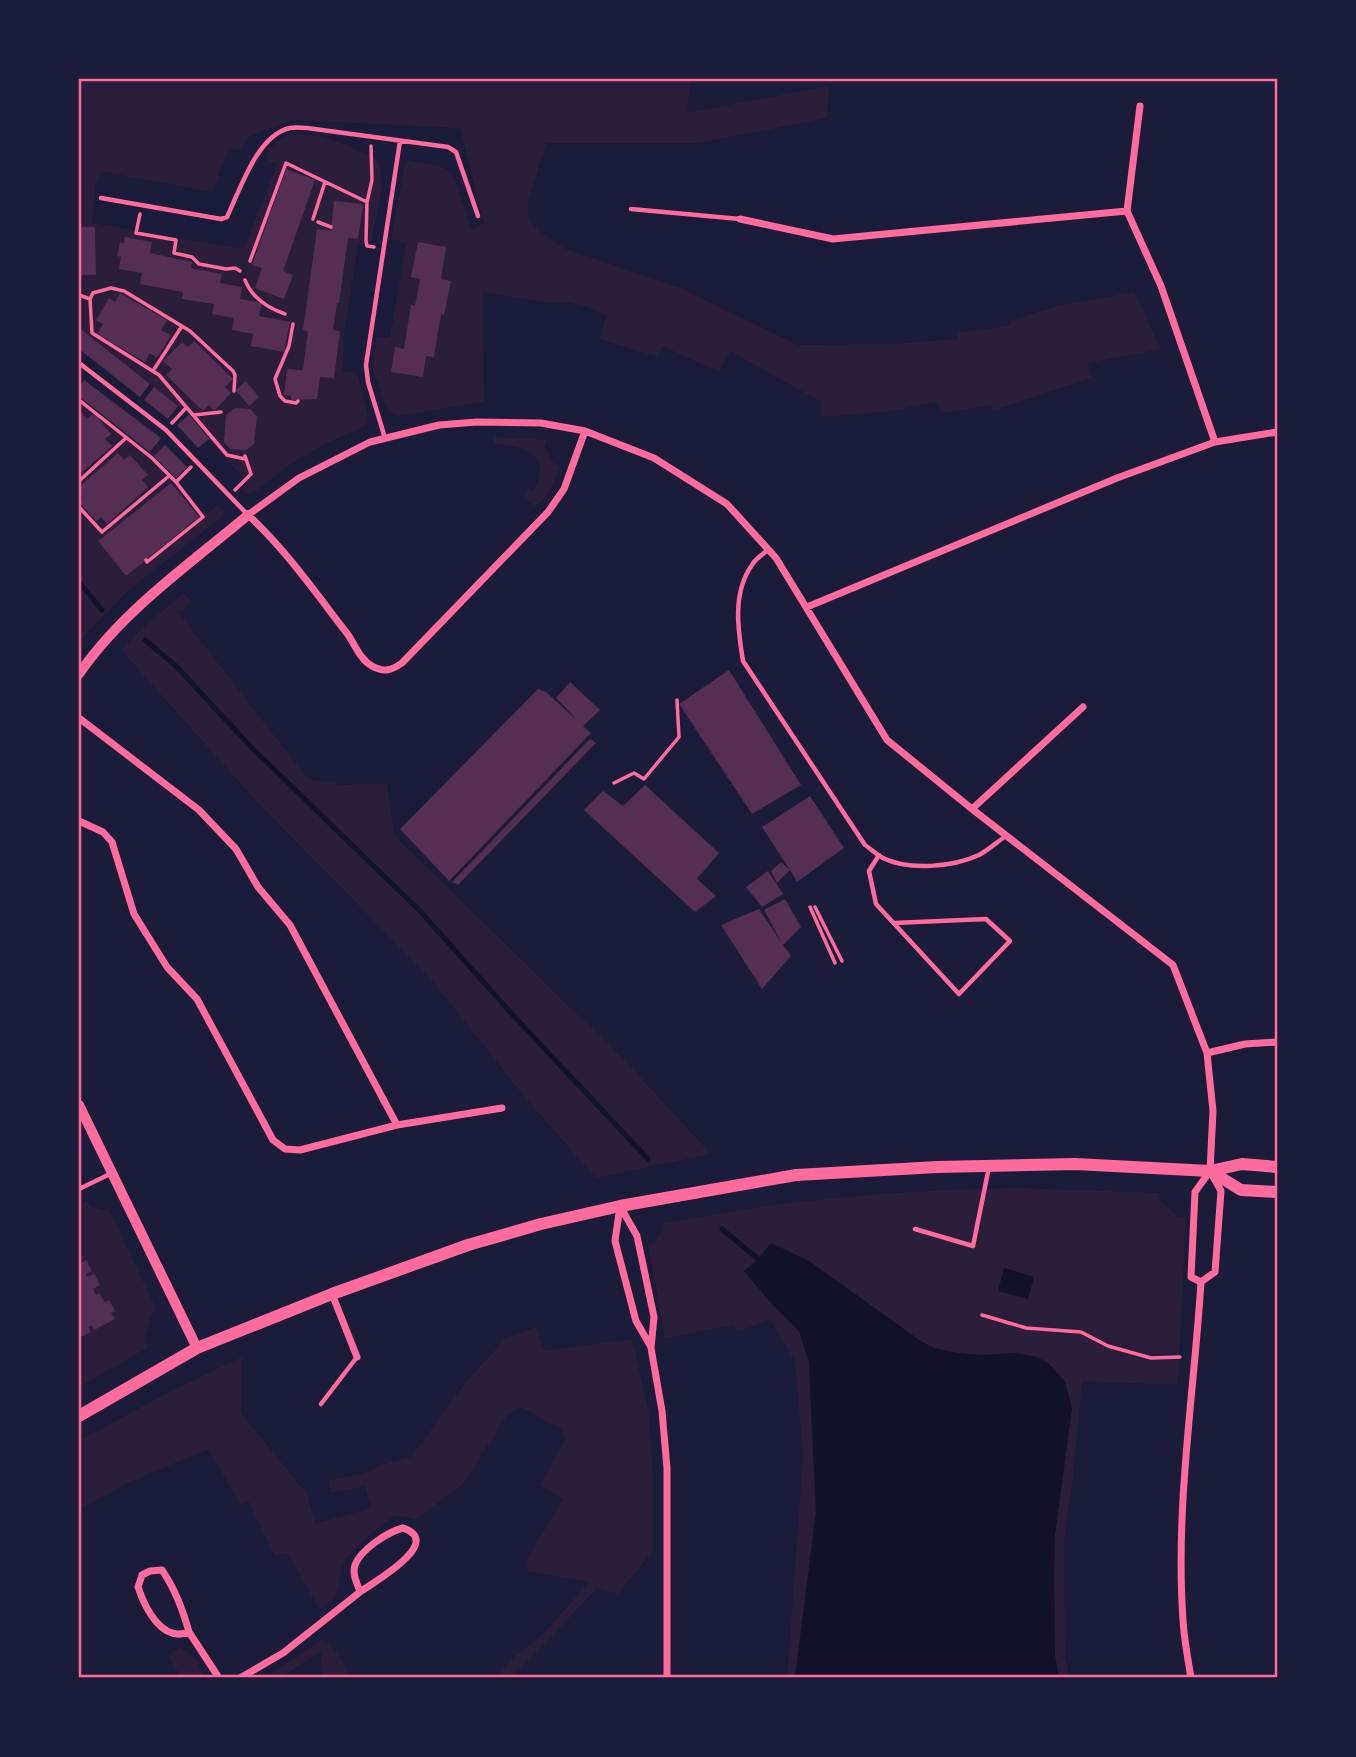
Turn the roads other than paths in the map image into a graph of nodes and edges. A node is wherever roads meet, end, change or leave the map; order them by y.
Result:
1 (1140, 106) dead end
2 (400, 141) junction
3 (101, 198) dead end
4 (631, 209) dead end
5 (1127, 211) junction
6 (478, 216) dead end
7 (740, 219) joint
8 (79, 363) edge
9 (585, 431) junction
10 (1277, 432) edge
11 (385, 438) junction
12 (1215, 442) junction
13 (248, 515) junction
14 (768, 549) junction
15 (807, 607) junction
16 (80, 671) edge
17 (1083, 707) dead end
18 (79, 718) edge
19 (972, 810) junction
20 (80, 823) edge
21 (1006, 836) junction
22 (879, 855) junction
23 (894, 923) junction
24 (1277, 1042) edge
25 (1208, 1053) junction
26 (79, 1105) edge
27 (502, 1108) dead end
28 (397, 1125) junction
29 (989, 1166) junction
30 (1277, 1167) edge
31 (1210, 1171) junction
32 (112, 1173) junction
33 (79, 1189) edge
34 (1277, 1192) edge
35 (620, 1206) junction
36 (915, 1229) dead end
37 (1201, 1282) junction
38 (332, 1294) junction
39 (197, 1348) junction
40 (651, 1348) junction
41 (357, 1356) joint
42 (321, 1404) dead end
43 (79, 1416) edge
44 (360, 1592) junction
45 (189, 1632) junction
46 (219, 1678) edge
47 (240, 1678) edge
48 (667, 1678) edge
49 (1191, 1678) edge

1 - 5 street
2 - 3 lane
2 - 6 lane
2 - 11 lane
4 - 7 lane
5 - 7 street
5 - 12 street
8 - 13 lane
9 - 11 street
9 - 13 street
9 - 14 street
10 - 12 street
11 - 13 street
12 - 15 street
13 - 16 street
14 - 15 street
14 - 22 lane
15 - 19 street
17 - 19 street
18 - 28 street
19 - 21 street
20 - 28 street
21 - 22 lane
21 - 25 street
22 - 23 lane
23 - 23 lane
24 - 25 street
25 - 31 street
26 - 32 street
27 - 28 street
29 - 31 main road
29 - 35 main road
29 - 36 lane
30 - 31 main road
31 - 34 main road
31 - 37 street
31 - 37 street
32 - 33 lane
32 - 39 street
35 - 38 main road
35 - 40 street
35 - 40 street
37 - 49 street
38 - 39 main road
38 - 41 street
39 - 43 main road
40 - 48 street
41 - 42 lane
44 - 44 street
44 - 47 street
45 - 45 street
45 - 46 street

